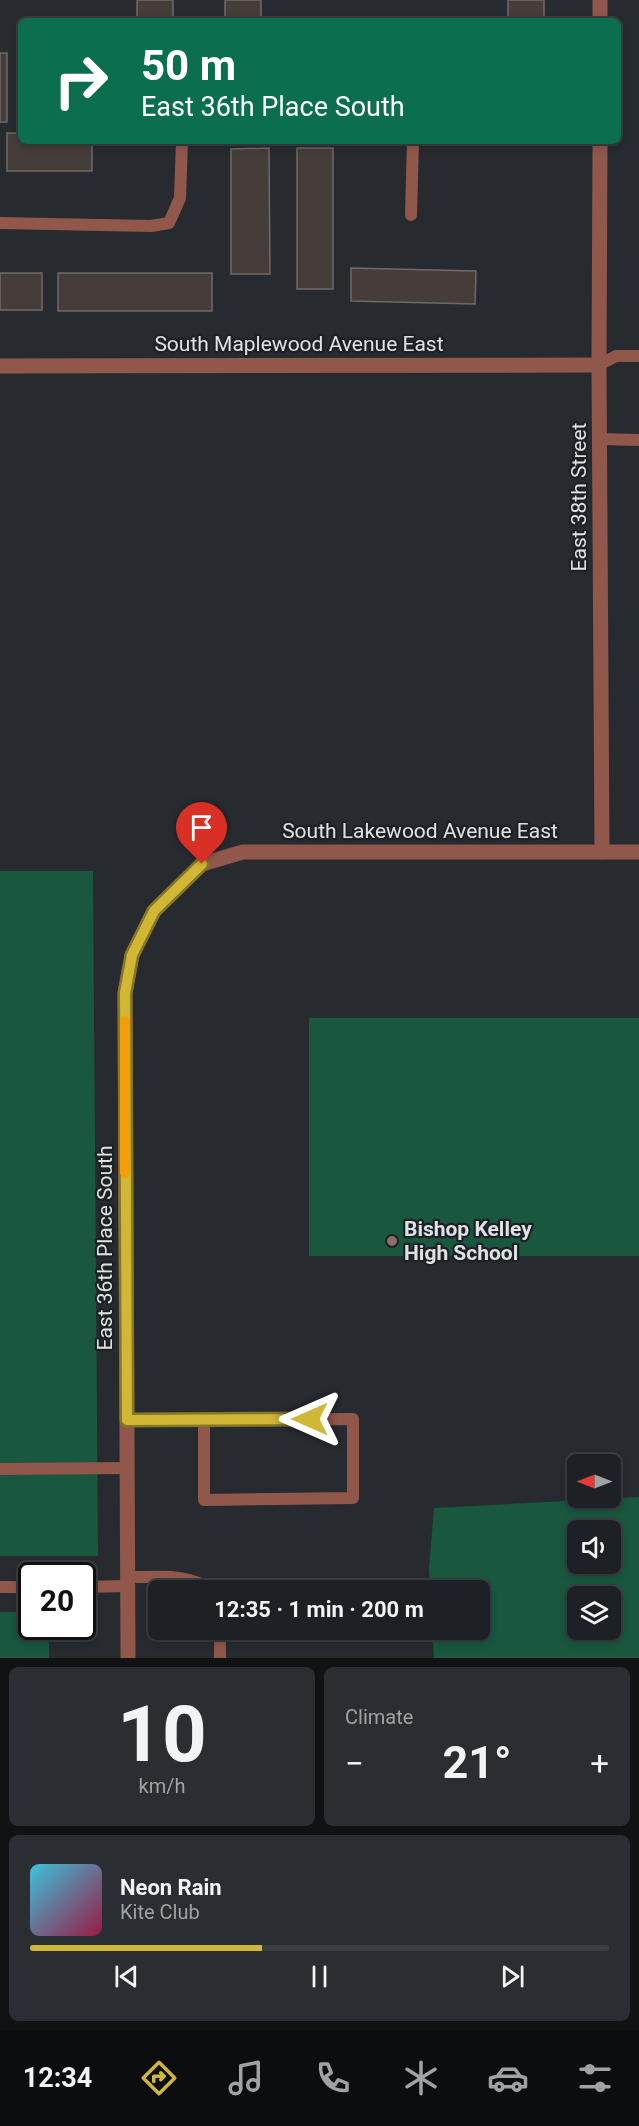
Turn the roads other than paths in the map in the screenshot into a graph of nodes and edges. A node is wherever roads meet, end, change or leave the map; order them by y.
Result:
1 (600, 0) edge
2 (600, 18) edge
3 (182, 144) edge
4 (413, 144) edge
5 (600, 144) edge
6 (411, 215) dead end
7 (0, 223) edge
8 (639, 356) edge
9 (599, 365) junction
10 (0, 366) edge
11 (600, 439) junction
12 (639, 440) edge
13 (602, 852) junction
14 (639, 852) edge
15 (202, 864) joint
16 (127, 1420) junction
17 (204, 1420) junction
18 (127, 1468) junction
19 (0, 1469) edge
20 (171, 1580) edge
21 (194, 1580) edge
22 (148, 1581) edge
23 (128, 1582) junction
24 (96, 1585) edge
25 (0, 1587) edge
26 (18, 1587) edge
27 (219, 1640) edge
28 (128, 1658) edge
29 (220, 1658) edge

1 - 2 street
3 - 7 lane
4 - 6 lane
5 - 9 street, East 38th Street
8 - 9 lane
9 - 10 street, South Maplewood Avenue East
9 - 11 street, East 38th Street
11 - 12 lane
11 - 13 street, East 38th Street
13 - 14 street, South Lakewood Avenue East
13 - 15 street, South Lakewood Avenue East
15 - 16 street, East 36th Place South
16 - 17 lane
16 - 18 street, East 36th Place South
17 - 17 lane
18 - 19 lane
18 - 23 street, East 36th Place South
20 - 21 lane
22 - 23 lane
23 - 24 lane
23 - 28 street, East 36th Place South
25 - 26 lane
27 - 29 lane

